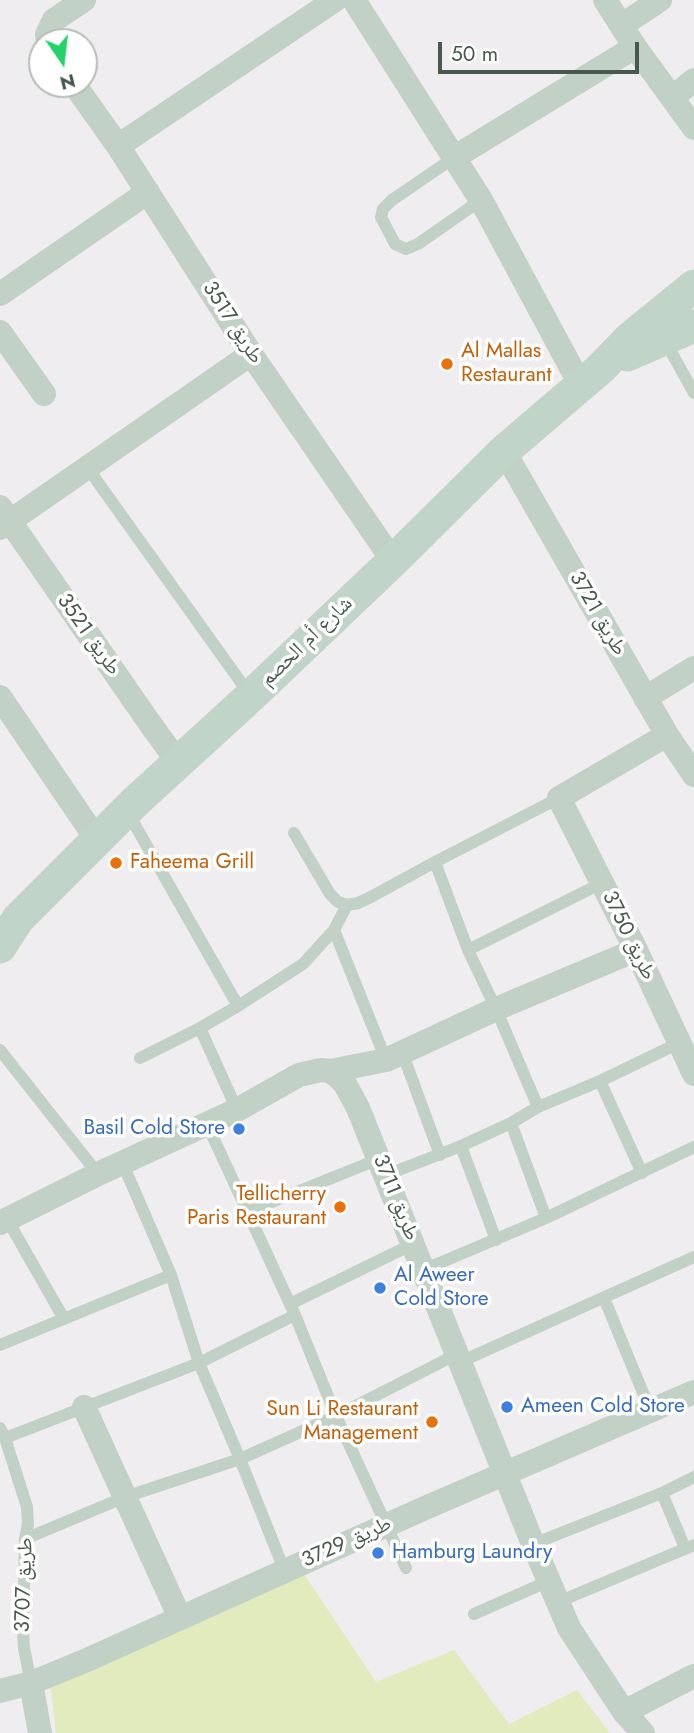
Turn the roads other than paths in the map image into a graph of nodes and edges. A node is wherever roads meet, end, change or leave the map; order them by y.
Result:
1 (84, 0) edge
2 (335, 0) edge
3 (354, 0) edge
4 (605, 0) edge
5 (660, 0) edge
6 (622, 25) junction
7 (50, 28) edge
8 (635, 47) junction
9 (694, 80) edge
10 (84, 98) edge
11 (672, 98) junction
12 (694, 128) edge
13 (118, 146) junction
14 (455, 158) junction
15 (148, 192) junction
16 (481, 200) junction
17 (694, 286) edge
18 (0, 294) edge
19 (0, 332) edge
20 (679, 332) edge
21 (251, 354) junction
22 (590, 378) junction
23 (694, 393) edge
24 (44, 394) dead end
25 (503, 451) junction
26 (87, 467) junction
27 (3, 519) edge
28 (393, 561) junction
29 (694, 668) edge
30 (251, 696) junction
31 (0, 697) edge
32 (645, 698) junction
33 (667, 735) junction
34 (178, 762) junction
35 (694, 775) edge
36 (559, 798) junction
37 (127, 810) junction
38 (294, 833) dead end
39 (97, 840) junction
40 (435, 862) junction
41 (601, 883) junction
42 (347, 905) junction
43 (9, 925) edge
44 (334, 930) junction
45 (0, 947) edge
46 (468, 950) junction
47 (636, 950) junction
48 (238, 1006) junction
49 (496, 1009) junction
50 (200, 1028) junction
51 (679, 1042) junction
52 (0, 1050) edge
53 (394, 1056) junction
54 (140, 1058) dead end
55 (330, 1071) junction
56 (694, 1074) edge
57 (600, 1082) junction
58 (538, 1107) junction
59 (237, 1110) junction
60 (511, 1123) junction
61 (207, 1124) junction
62 (461, 1146) junction
63 (694, 1147) edge
64 (440, 1155) junction
65 (122, 1163) junction
66 (382, 1167) junction
67 (642, 1173) junction
68 (98, 1174) junction
69 (247, 1212) junction
70 (546, 1218) junction
71 (4, 1221) edge
72 (495, 1240) junction
73 (413, 1244) junction
74 (694, 1257) edge
75 (423, 1270) junction
76 (171, 1275) junction
77 (604, 1298) junction
78 (293, 1310) junction
79 (64, 1320) junction
80 (0, 1345) edge
81 (459, 1358) junction
82 (199, 1363) junction
83 (694, 1392) edge
84 (84, 1407) junction
85 (650, 1412) junction
86 (336, 1416) junction
87 (2, 1433) edge
88 (240, 1459) junction
89 (505, 1474) junction
90 (694, 1477) edge
91 (662, 1493) junction
92 (125, 1497) junction
93 (387, 1525) junction
94 (25, 1539) junction
95 (533, 1544) junction
96 (690, 1547) edge
97 (406, 1568) dead end
98 (285, 1572) junction
99 (553, 1592) junction
100 (474, 1614) dead end
101 (180, 1618) junction
102 (694, 1676) edge
103 (31, 1683) junction
104 (0, 1691) edge
105 (624, 1712) junction
106 (40, 1733) edge
107 (643, 1733) edge

1 - 7 street
2 - 13 street
3 - 14 street
4 - 6 street
5 - 6 street
6 - 8 street
8 - 11 street
8 - 14 street
9 - 11 street
10 - 13 street, طريق 3517
11 - 12 street
13 - 15 street, طريق 3517
14 - 16 street
14 - 16 lane
15 - 18 street
15 - 21 street, طريق 3517
16 - 22 street
17 - 22 street, شارع أم الحصم
19 - 24 street
20 - 22 street, شارع أم الحصم
20 - 23 lane
21 - 26 street
21 - 28 street, طريق 3517
22 - 25 street, شارع أم الحصم
25 - 28 street, شارع أم الحصم
25 - 32 street, طريق 3721
26 - 27 street
26 - 30 lane
27 - 34 street, طريق 3521
28 - 30 street, شارع أم الحصم
29 - 32 street
30 - 34 street, شارع أم الحصم
31 - 39 street
32 - 33 street, طريق 3721
33 - 35 street, طريق 3721
33 - 36 street
34 - 37 street, شارع أم الحصم
36 - 40 lane
36 - 41 street, طريق 3750
37 - 39 street, شارع أم الحصم
37 - 48 lane
38 - 42 lane
39 - 43 street, شارع أم الحصم
40 - 42 lane
40 - 46 lane
41 - 46 lane
41 - 47 street, طريق 3750
42 - 44 lane
43 - 45 street, شارع أم الحصم
44 - 48 lane
44 - 53 lane
46 - 49 lane
47 - 49 street
47 - 51 street, طريق 3750
48 - 50 lane
49 - 53 street
49 - 58 lane
50 - 54 lane
50 - 59 lane
51 - 56 street, طريق 3750
51 - 57 lane
52 - 68 lane
53 - 55 street
53 - 64 lane
55 - 59 street
55 - 66 street, طريق 3711
57 - 58 lane
57 - 67 lane
58 - 60 lane
59 - 61 street
60 - 62 lane
60 - 70 lane
61 - 65 street
61 - 69 lane
62 - 64 lane
62 - 72 lane
63 - 67 lane
64 - 66 lane
65 - 68 street
65 - 76 lane
66 - 69 lane
66 - 73 street, طريق 3711
67 - 70 lane
68 - 71 street
69 - 78 lane
70 - 72 lane
71 - 79 lane
72 - 75 lane
73 - 75 street, طريق 3711
73 - 78 lane
74 - 77 lane
75 - 81 street, طريق 3711
76 - 79 lane
76 - 82 lane
77 - 81 lane
77 - 85 lane
78 - 82 lane
78 - 86 lane
79 - 80 lane
81 - 86 lane
81 - 89 street, طريق 3711
82 - 84 lane
82 - 88 lane
83 - 85 street, طريق 3729
84 - 87 lane
84 - 92 street
85 - 89 street, طريق 3729
86 - 88 lane
86 - 93 lane
87 - 94 lane, طريق 3707
88 - 92 lane
88 - 98 lane
89 - 93 street, طريق 3729
89 - 95 street, طريق 3711
90 - 91 lane
91 - 95 lane
91 - 96 lane
92 - 94 lane
92 - 101 street
93 - 97 lane
93 - 98 street, طريق 3729
94 - 103 lane, طريق 3707
95 - 99 street, طريق 3711
96 - 99 lane
98 - 101 street, طريق 3729
99 - 100 lane
99 - 105 street, طريق 3711
101 - 103 street, طريق 3729
102 - 105 street
103 - 104 street, طريق 3729
103 - 106 street, طريق 3707
105 - 107 street, طريق 3711

